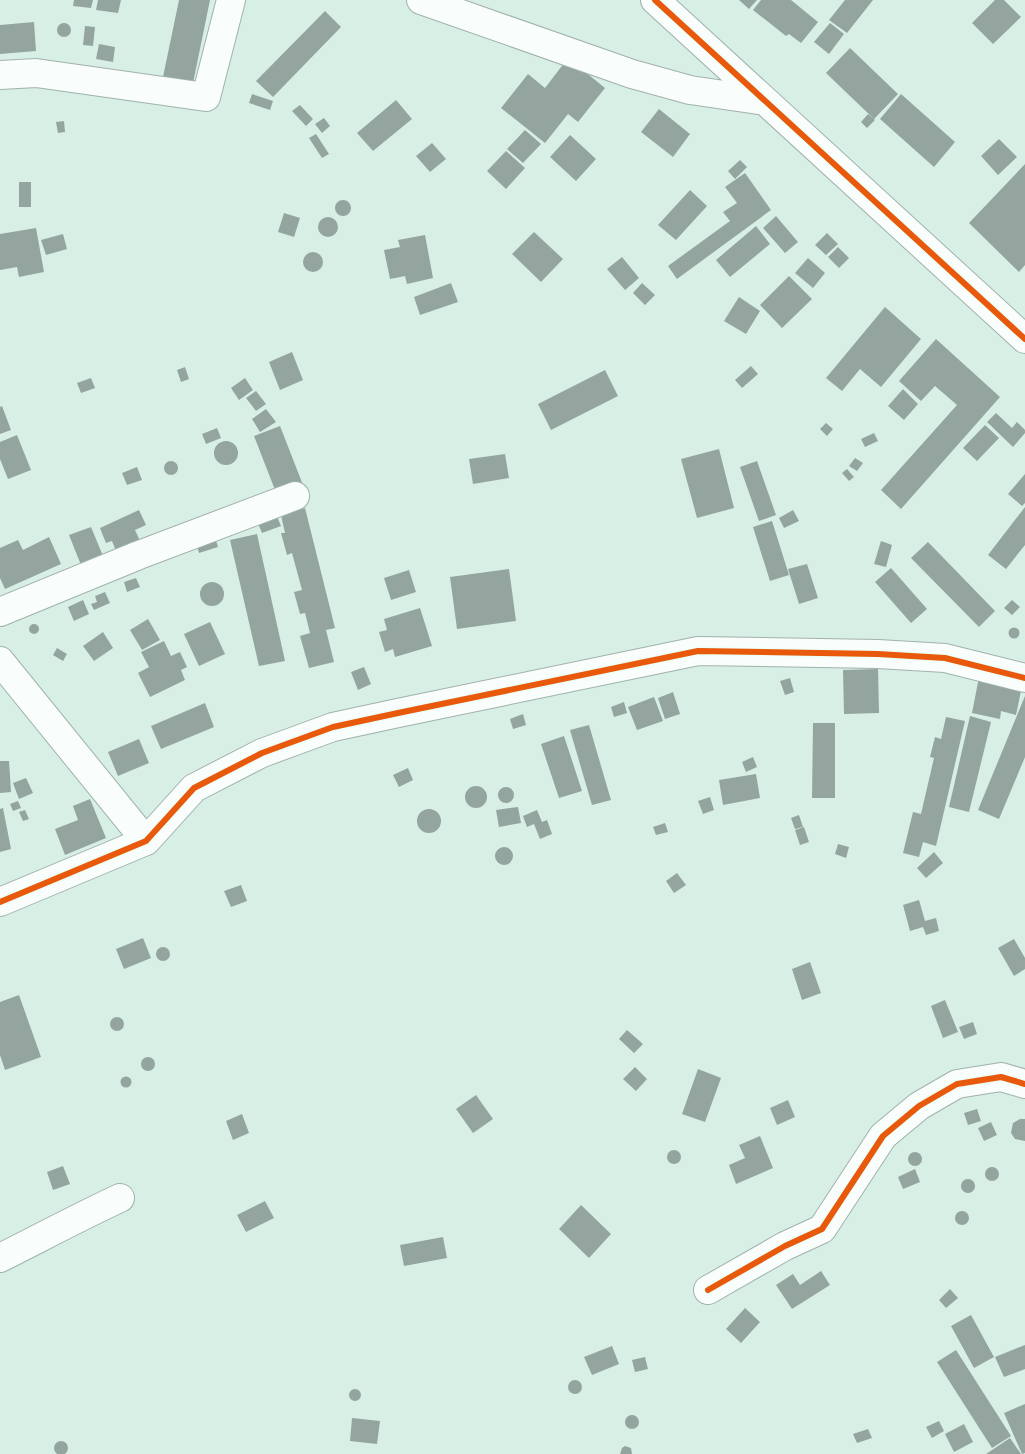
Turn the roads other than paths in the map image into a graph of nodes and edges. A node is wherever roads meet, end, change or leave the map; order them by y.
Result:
1 (231, 0) edge
2 (421, 0) edge
3 (655, 0) edge
4 (0, 75) edge
5 (765, 101) junction
6 (1025, 339) edge
7 (295, 496) dead end
8 (0, 612) edge
9 (0, 661) edge
10 (1025, 678) edge
11 (146, 841) junction
12 (0, 902) edge
13 (1025, 1084) edge
14 (120, 1198) dead end
15 (0, 1258) edge
16 (708, 1290) dead end

1 - 4 street
2 - 5 street
3 - 5 street
5 - 6 street
7 - 8 street
9 - 11 street
10 - 11 street
11 - 12 street
13 - 16 street
14 - 15 street

